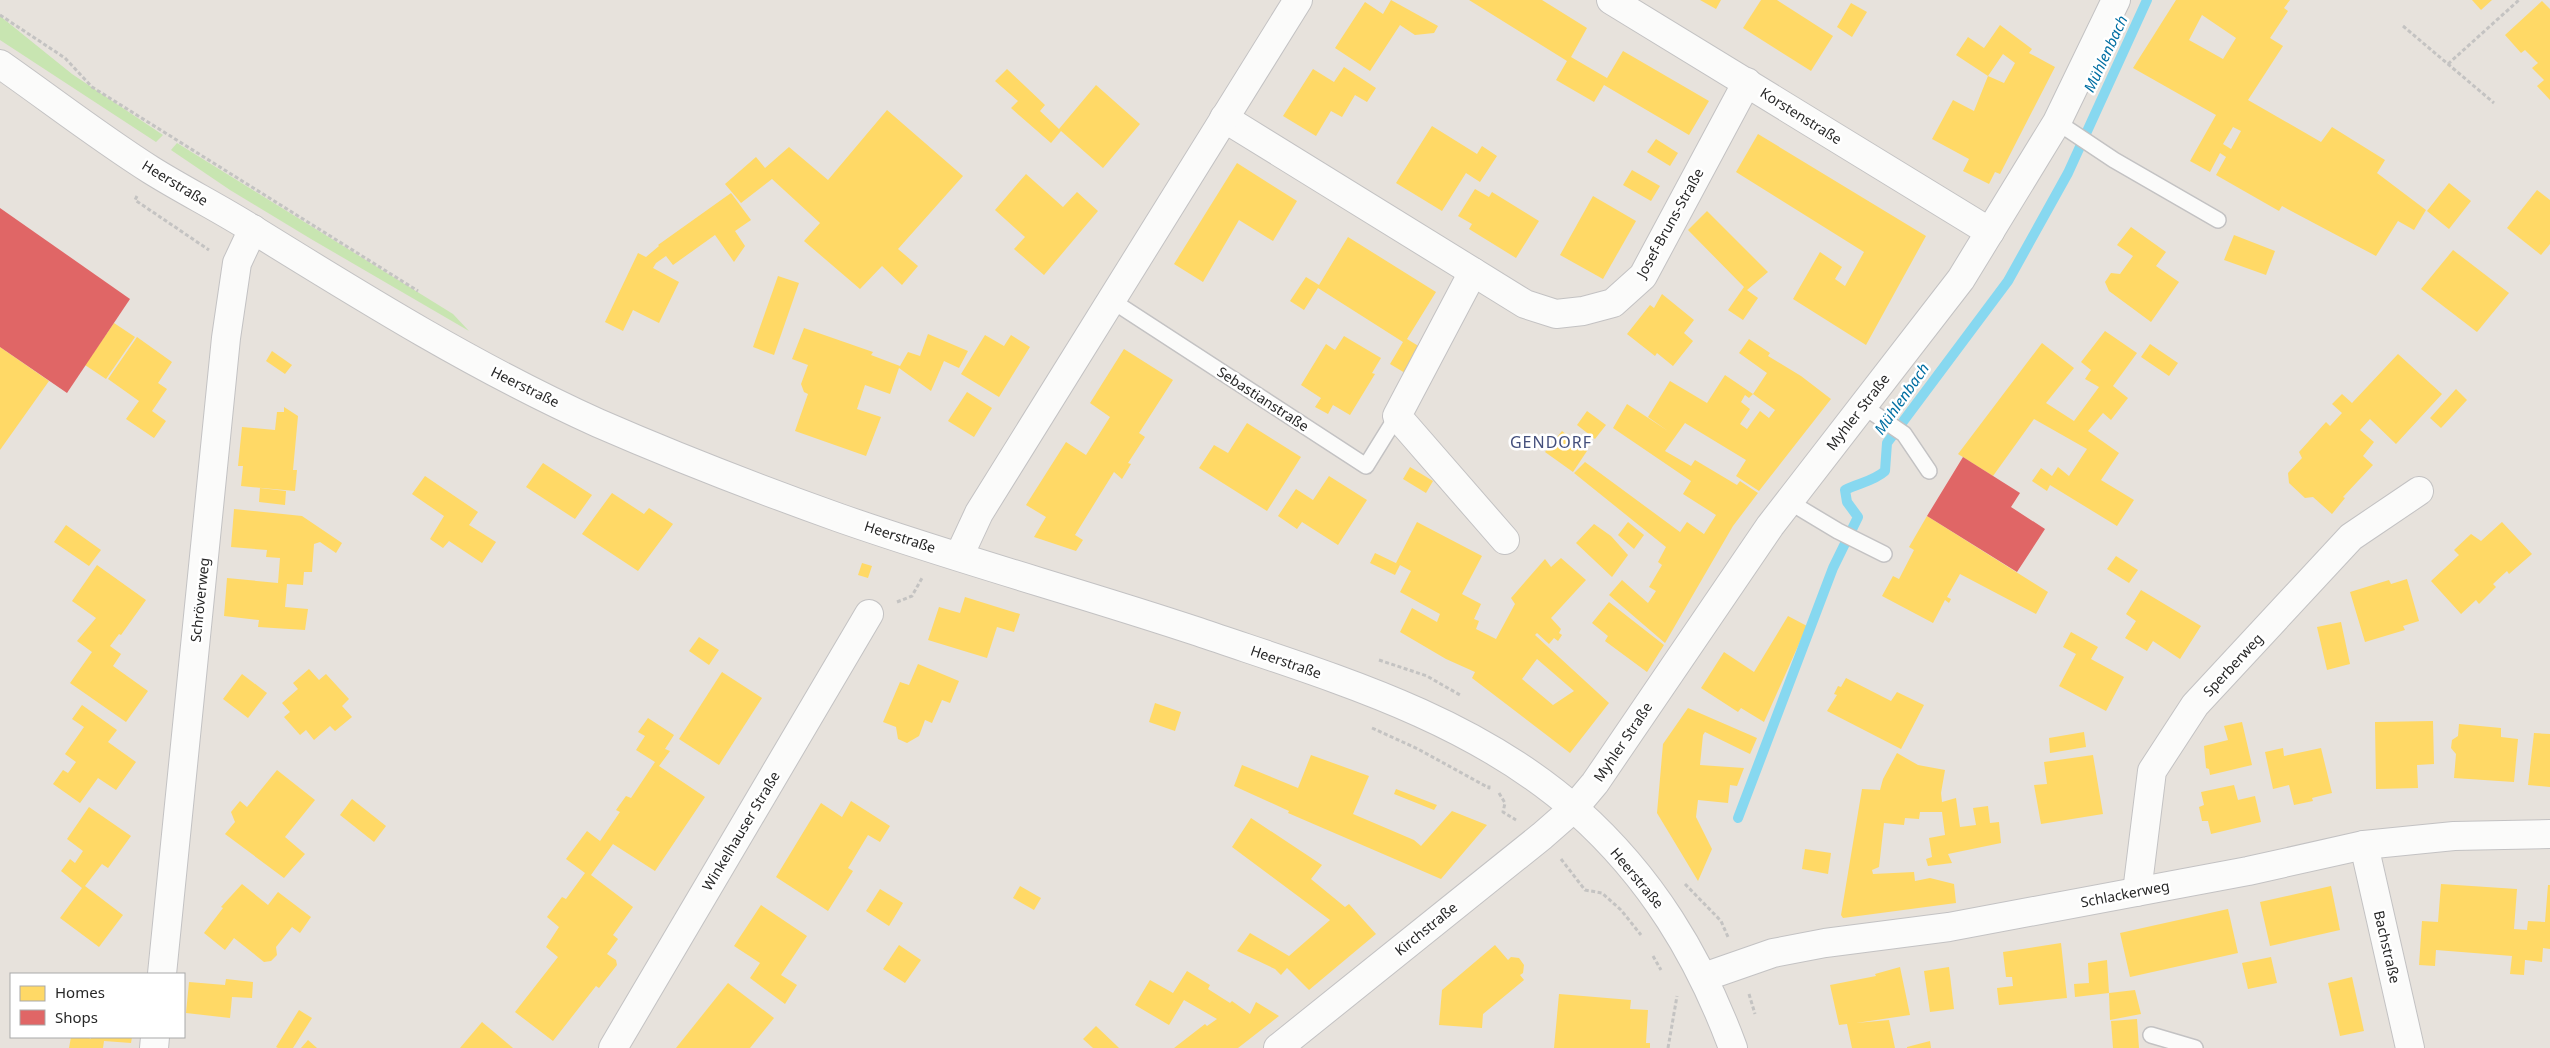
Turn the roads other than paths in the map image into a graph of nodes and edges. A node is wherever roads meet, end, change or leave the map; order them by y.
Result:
1 (1298, 0) edge
2 (1611, 0) edge
3 (2116, 0) edge
4 (0, 64) edge
5 (1747, 82) junction
6 (1224, 118) junction
7 (2066, 128) junction
8 (2218, 220) dead end
9 (252, 229) junction
10 (1990, 232) junction
11 (1473, 272) junction
12 (1112, 300) junction
13 (1863, 406) junction
14 (1397, 416) junction
15 (1929, 471) dead end
16 (2419, 491) dead end
17 (1788, 501) junction
18 (1505, 540) dead end
19 (1884, 554) dead end
20 (959, 556) junction
21 (869, 614) road end
22 (1574, 808) junction
23 (2550, 834) edge
24 (2364, 845) junction
25 (2137, 892) junction
26 (162, 973) edge
27 (1704, 977) junction
28 (2151, 1035) dead end
29 (613, 1048) edge
30 (1278, 1048) edge
31 (1733, 1048) edge
32 (2195, 1048) edge
33 (2410, 1048) edge

1 - 6 street
2 - 5 street, Korstenstraße
3 - 7 street, Myhler Straße
4 - 9 street, Heerstraße
5 - 10 street, Korstenstraße
5 - 11 street, Josef-Bruns-Straße
6 - 11 street, Josef-Bruns-Straße
6 - 12 street
7 - 8 lane
7 - 10 street, Myhler Straße
9 - 20 street, Heerstraße
9 - 26 street, Schröverweg
10 - 13 street, Myhler Straße
11 - 14 street
12 - 14 lane, Sebastianstraße
12 - 20 street
13 - 15 lane
13 - 17 street, Myhler Straße
14 - 18 street
16 - 25 street, Sperberweg
17 - 19 lane
17 - 22 street, Myhler Straße
20 - 22 street, Heerstraße
21 - 29 street, Winkelhauser Straße
22 - 27 street, Heerstraße
22 - 30 street, Kirchstraße
23 - 24 street, Schlackerweg
24 - 25 street, Schlackerweg
24 - 33 street, Bachstraße
25 - 27 street, Schlackerweg
27 - 31 street, Heerstraße
28 - 32 lane

